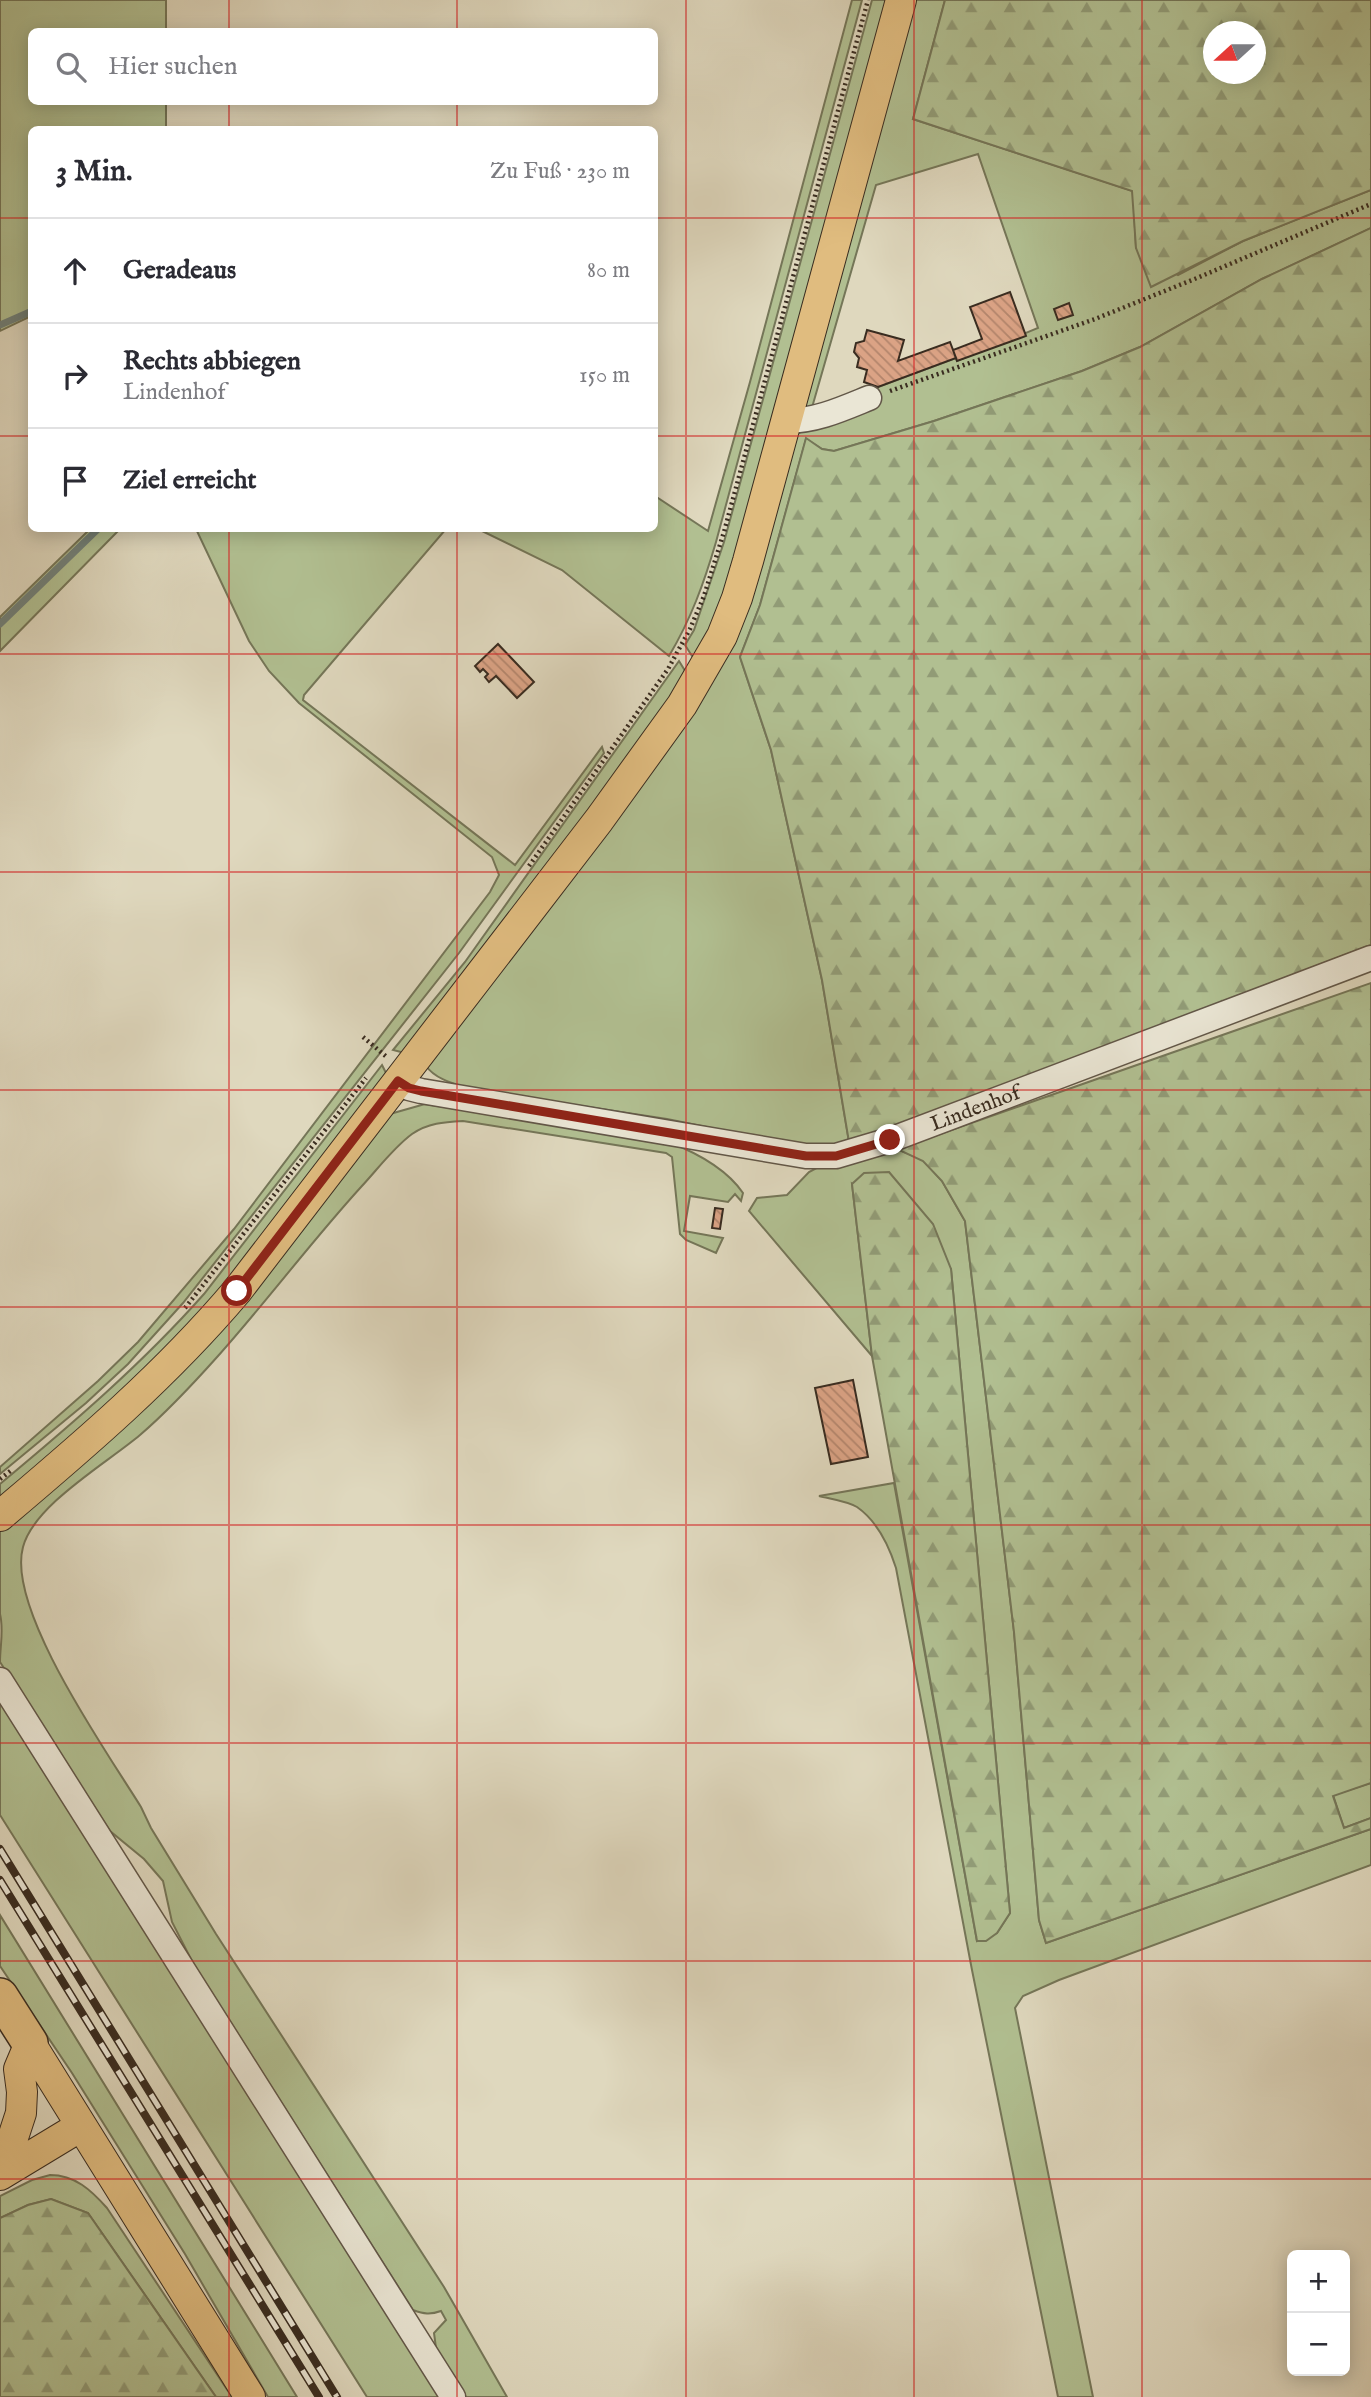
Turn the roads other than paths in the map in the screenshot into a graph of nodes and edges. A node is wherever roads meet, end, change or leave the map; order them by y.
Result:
1 (901, 0) edge
2 (869, 398) road end
3 (786, 421) junction
4 (1371, 958) edge
5 (398, 1081) junction
6 (0, 1516) edge
7 (0, 1679) edge
8 (0, 1996) edge
9 (30, 2043) junction
10 (81, 2126) junction
11 (1, 2174) edge
12 (250, 2397) edge
13 (453, 2397) edge

1 - 3 main road
2 - 3 street
3 - 5 main road
4 - 5 street, Lindenhof
5 - 6 main road
7 - 13 street
8 - 9 highway
9 - 10 main road
9 - 11 main road
10 - 11 main road
10 - 12 main road

